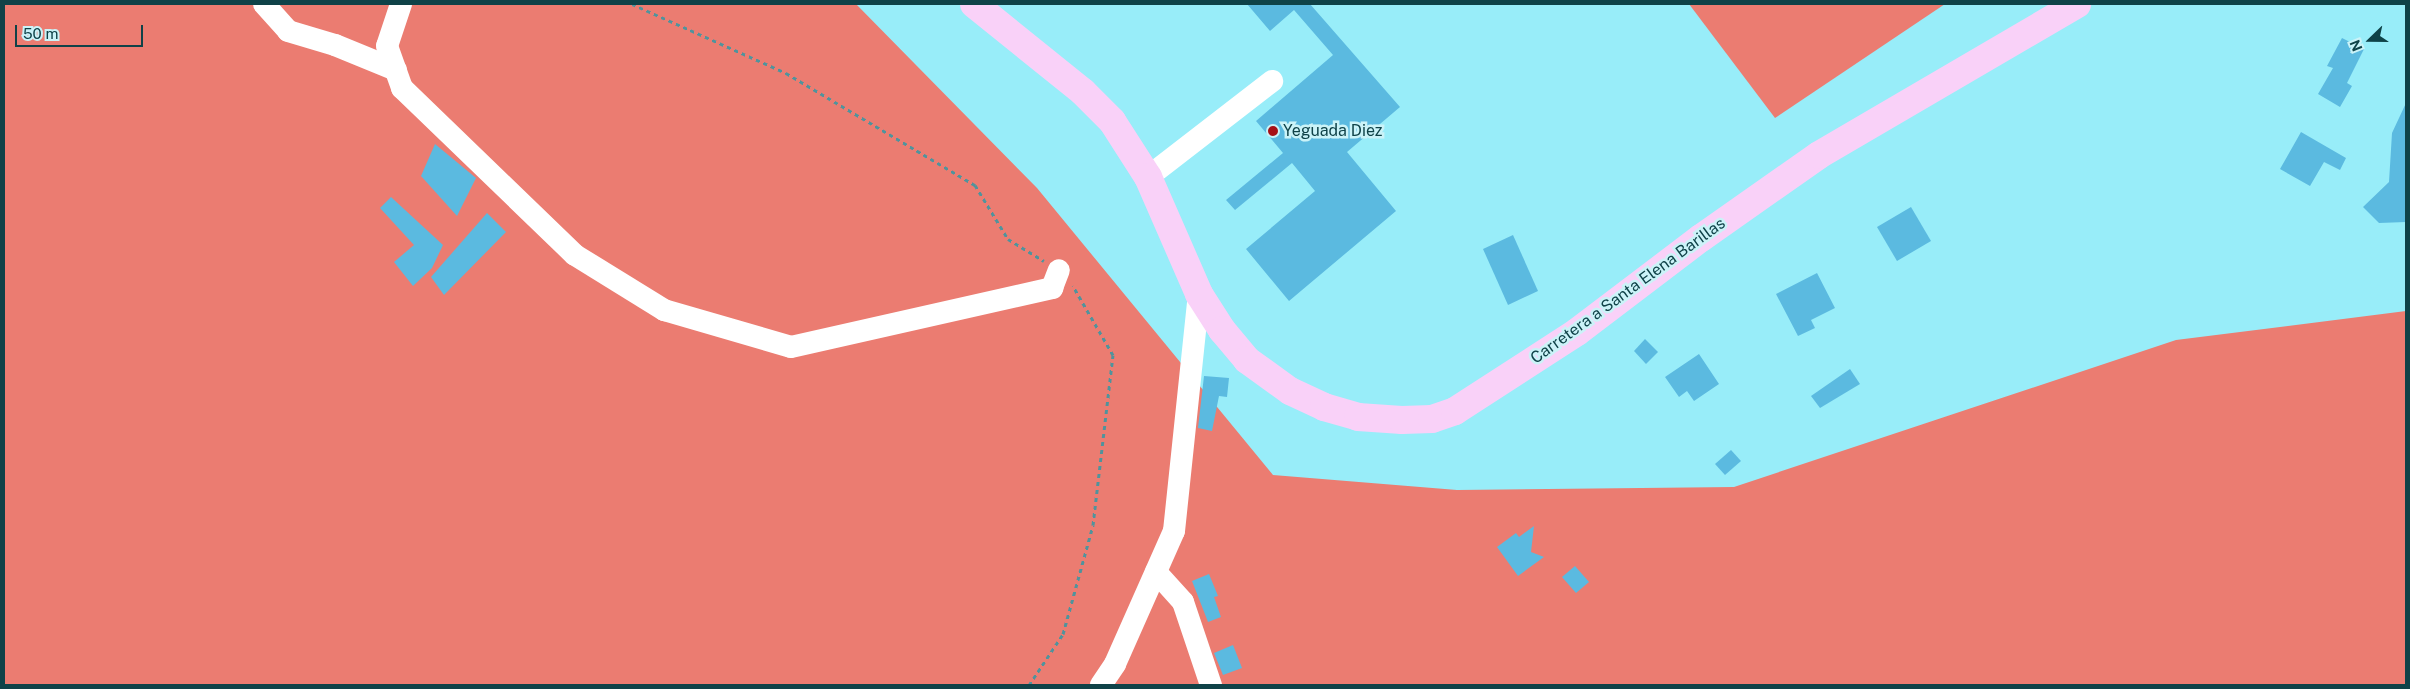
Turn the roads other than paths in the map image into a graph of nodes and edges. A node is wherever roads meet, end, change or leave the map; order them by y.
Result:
1 (264, 4) edge
2 (401, 4) edge
3 (974, 4) edge
4 (2077, 4) edge
5 (396, 70) junction
6 (1272, 81) dead end
7 (1148, 176) junction
8 (1059, 270) dead end
9 (1198, 294) junction
10 (1156, 572) junction
11 (1101, 685) edge
12 (1211, 685) edge

1 - 5 street
2 - 5 street
3 - 7 main road, Carretera a Santa Elena Barillas
4 - 9 main road, Carretera a Santa Elena Barillas
5 - 8 street
6 - 7 street
7 - 9 main road, Carretera a Santa Elena Barillas
9 - 10 street
10 - 11 street
10 - 12 street

